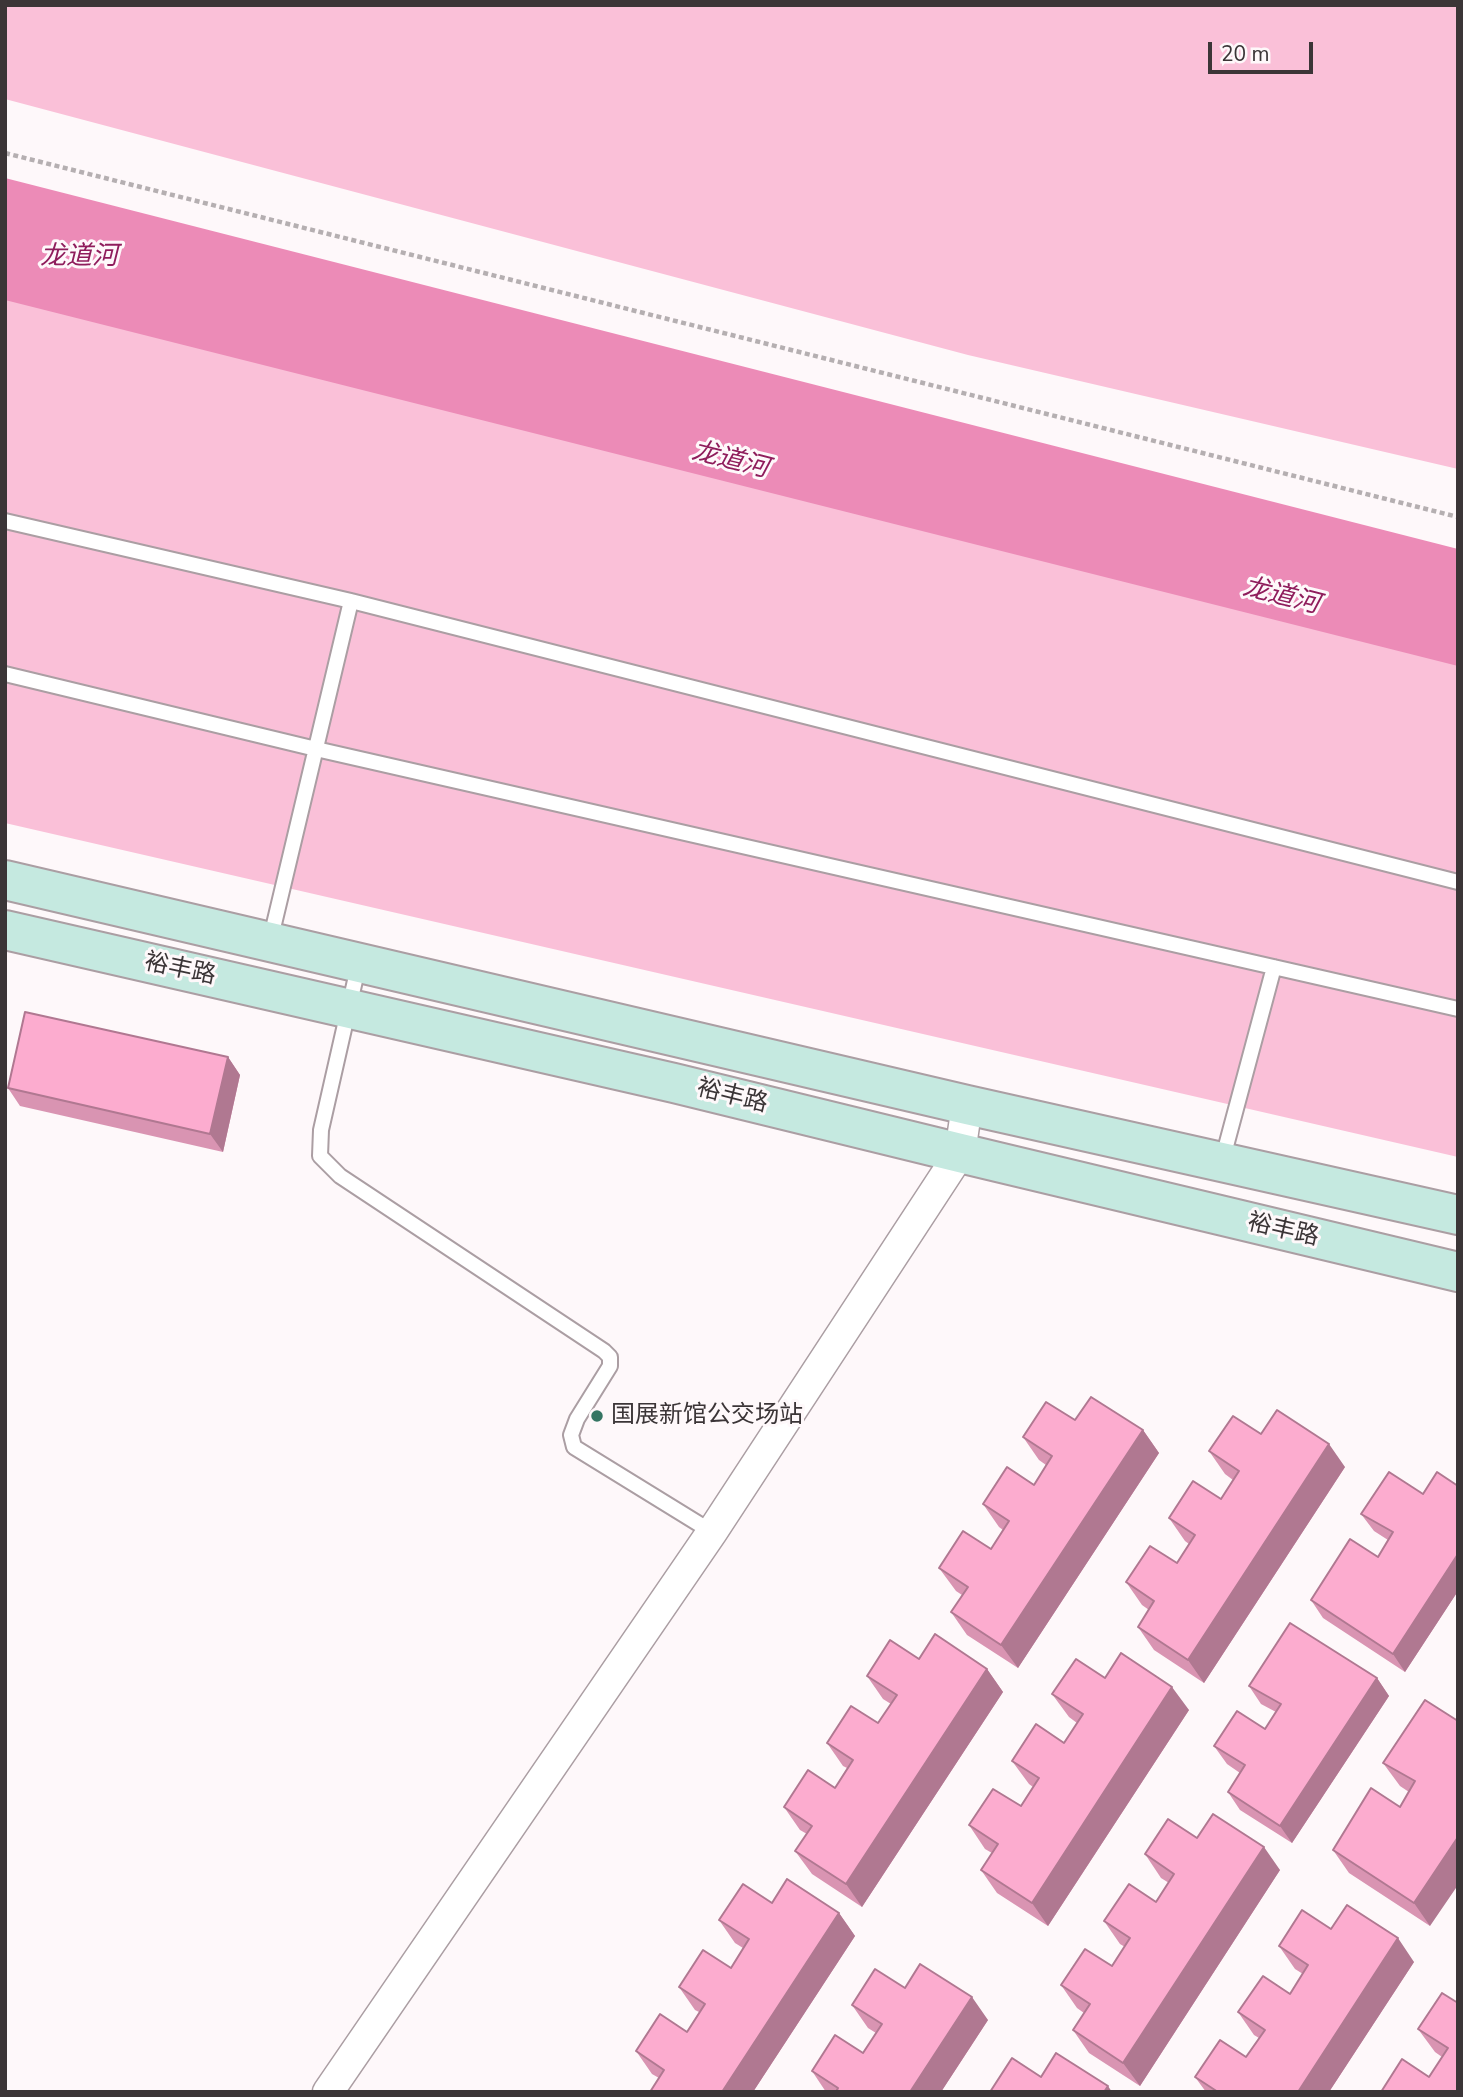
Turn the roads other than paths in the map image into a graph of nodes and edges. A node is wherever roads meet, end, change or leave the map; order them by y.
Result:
1 (5, 521) edge
2 (351, 601) junction
3 (5, 674) edge
4 (316, 749) junction
5 (5, 880) edge
6 (1458, 882) edge
7 (5, 930) edge
8 (270, 942) junction
9 (359, 962) junction
10 (1274, 967) junction
11 (348, 1007) junction
12 (1458, 1009) edge
13 (967, 1105) junction
14 (960, 1153) junction
15 (1222, 1161) junction
16 (1458, 1215) edge
17 (1458, 1272) edge
18 (712, 1532) junction
19 (328, 2092) edge

1 - 2 lane
2 - 4 lane
2 - 6 lane
3 - 4 lane
4 - 8 lane
4 - 10 lane
5 - 8 street, 裕丰路
7 - 11 street, 裕丰路
8 - 9 street, 裕丰路
9 - 11 lane
9 - 13 street, 裕丰路
10 - 12 lane
10 - 15 lane
11 - 14 street, 裕丰路
11 - 18 lane
13 - 14 street
13 - 15 street, 裕丰路
14 - 17 street, 裕丰路
14 - 18 street
15 - 16 street, 裕丰路
18 - 19 street

